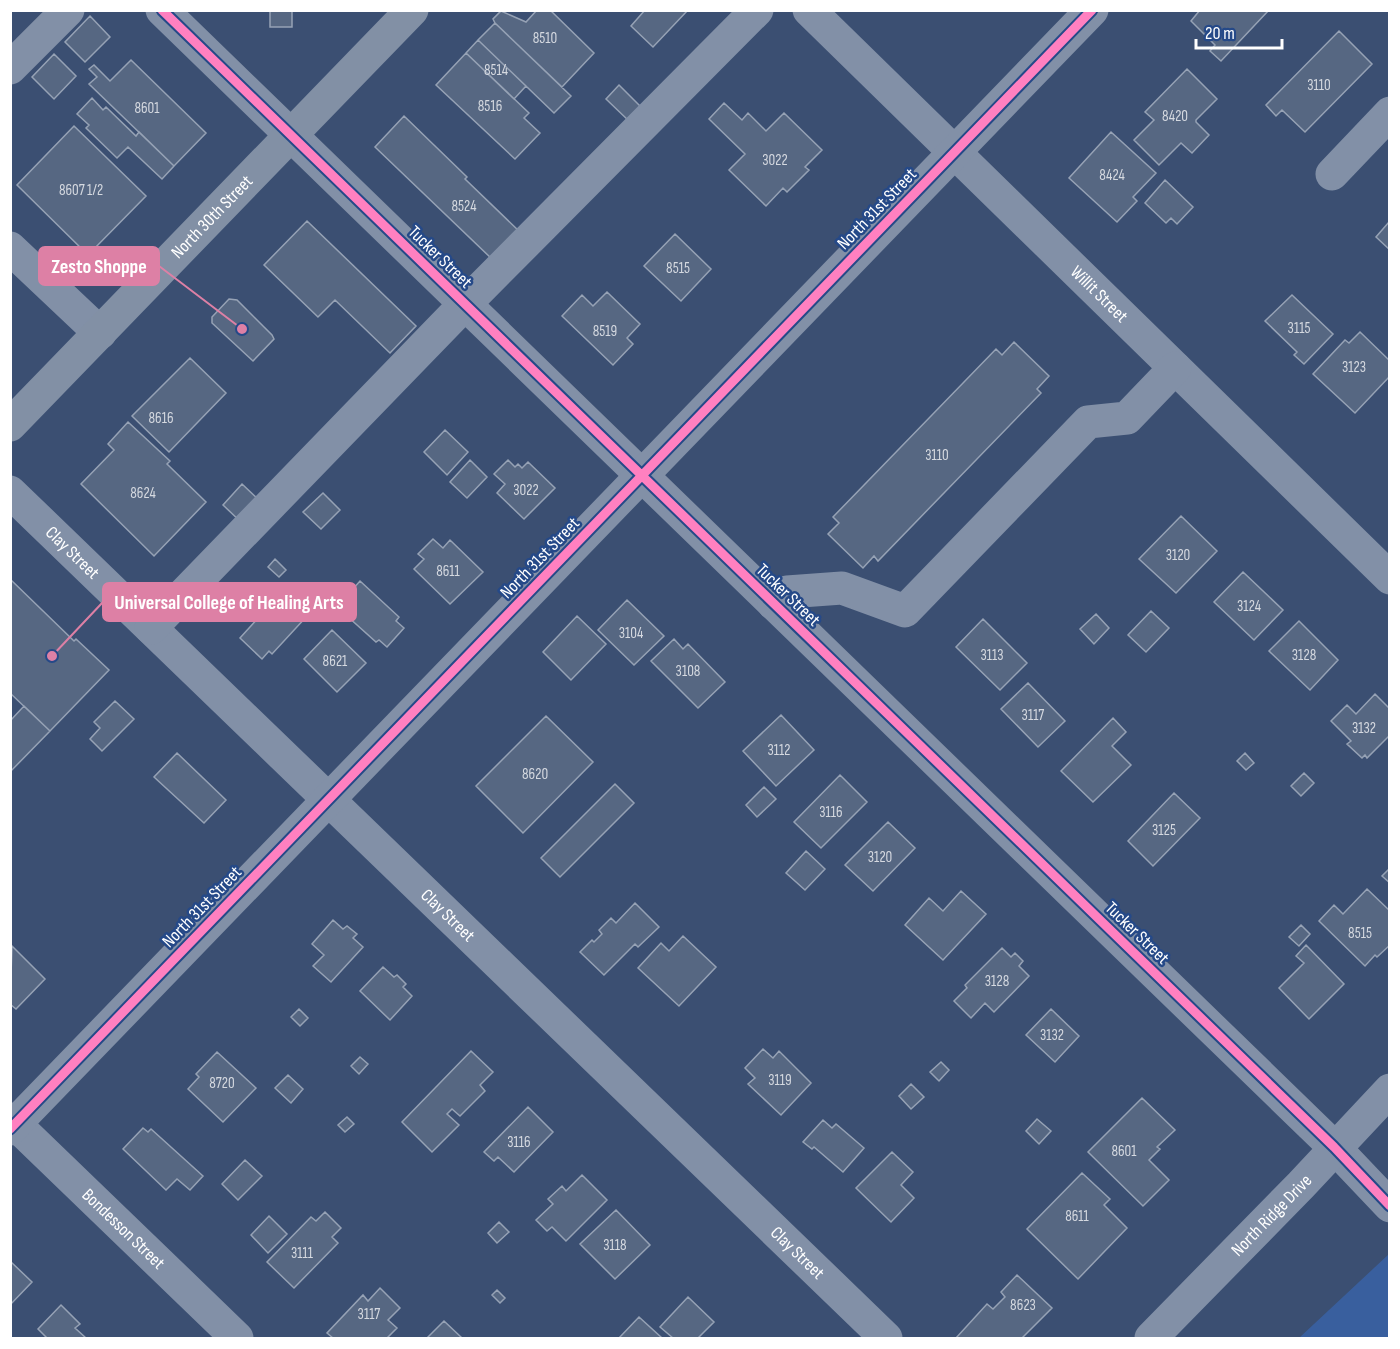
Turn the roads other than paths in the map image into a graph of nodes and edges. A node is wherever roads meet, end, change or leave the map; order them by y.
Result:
1 (68, 10) edge
2 (162, 10) edge
3 (412, 10) edge
4 (758, 10) edge
5 (809, 10) edge
6 (1092, 10) edge
7 (10, 69) edge
8 (1389, 113) edge
9 (291, 136) junction
10 (955, 152) junction
11 (1332, 174) dead end
12 (13, 256) edge
13 (465, 304) junction
14 (100, 333) junction
15 (1175, 368) junction
16 (10, 425) edge
17 (642, 476) junction
18 (10, 492) edge
19 (1389, 578) edge
20 (774, 604) junction
21 (150, 628) junction
22 (328, 800) junction
23 (1389, 1090) edge
24 (12, 1124) edge
25 (1334, 1147) junction
26 (1389, 1206) edge
27 (237, 1338) edge
28 (886, 1338) edge
29 (1151, 1338) edge

1 - 7 street
2 - 9 street, Tucker Street
3 - 9 highway, North 30th Street
4 - 13 street
5 - 10 street, Willit Street
6 - 10 street, North 31st Street
8 - 11 street
9 - 13 street, Tucker Street
9 - 14 highway, North 30th Street
10 - 15 street, Willit Street
10 - 17 street, North 31st Street
12 - 14 street
13 - 17 street, Tucker Street
13 - 21 street
14 - 16 highway, North 30th Street
15 - 19 street, Willit Street
15 - 20 street
17 - 20 street, Tucker Street
17 - 22 street, North 31st Street
18 - 21 street, Clay Street
20 - 25 street, Tucker Street
21 - 22 street, Clay Street
22 - 24 street, North 31st Street
22 - 28 street, Clay Street
23 - 25 street, North Ridge Drive
24 - 27 street, Bondesson Street
25 - 26 street, Tucker Street
25 - 29 street, North Ridge Drive

